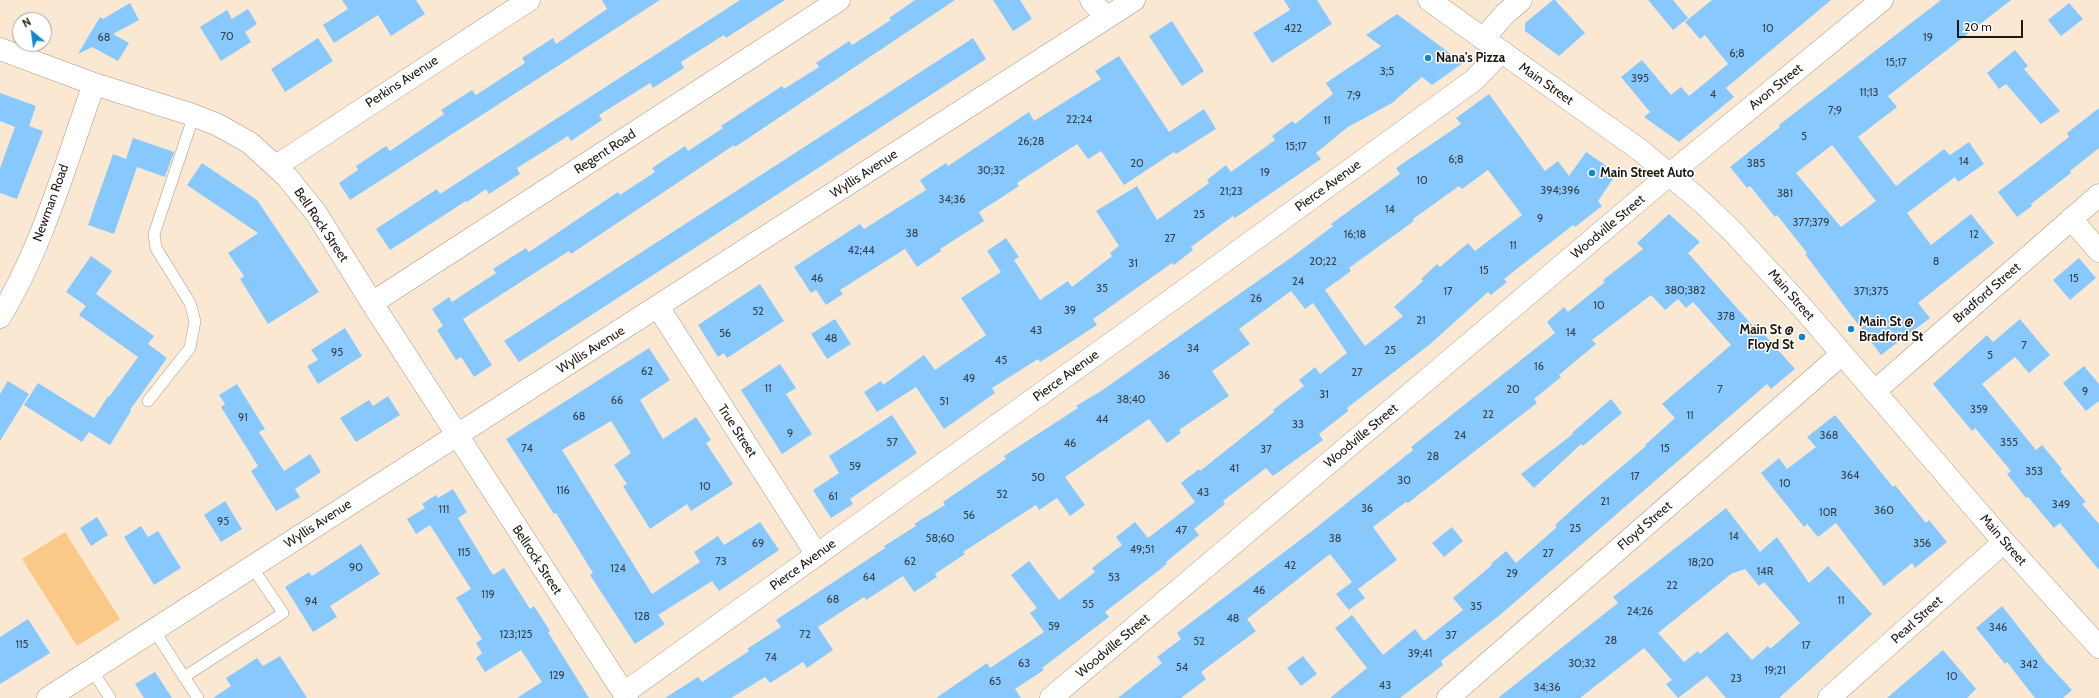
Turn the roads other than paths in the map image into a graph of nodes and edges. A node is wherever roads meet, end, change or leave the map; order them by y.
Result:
1 (529, 0) edge
2 (839, 0) edge
3 (1091, 0) edge
4 (1134, 0) edge
5 (1429, 0) edge
6 (1521, 0) edge
7 (1882, 0) edge
8 (1106, 18) junction
9 (1483, 39) junction
10 (1, 51) edge
11 (1501, 52) junction
12 (94, 84) junction
13 (194, 116) junction
14 (276, 166) junction
15 (1670, 174) junction
16 (2099, 195) edge
17 (2072, 219) junction
18 (2099, 251) edge
19 (372, 303) junction
20 (658, 307) junction
21 (0, 317) edge
22 (1842, 354) junction
23 (1875, 391) junction
24 (148, 401) dead end
25 (452, 428) junction
26 (2004, 542) junction
27 (817, 555) junction
28 (252, 567) junction
29 (154, 630) junction
30 (2099, 647) edge
31 (92, 670) junction
32 (184, 677) junction
33 (626, 696) edge
34 (48, 698) edge
35 (110, 698) edge
36 (198, 698) edge
37 (1052, 698) edge
38 (1448, 698) edge
39 (1829, 698) edge

1 - 14 street, Perkins Avenue
2 - 19 street, Regent Road
3 - 8 street
4 - 8 street, Wyllis Avenue
5 - 9 street, Main Street
6 - 9 street
7 - 15 street, Avon Street
8 - 20 street, Wyllis Avenue
9 - 11 street, Main Street
10 - 12 street, Bell Rock Street
11 - 15 street, Main Street
11 - 27 street, Pierce Avenue
12 - 13 street, Bell Rock Street
12 - 21 street, Newman Road
13 - 14 street, Bell Rock Street
13 - 24 lane
14 - 19 street, Bell Rock Street
15 - 22 street, Main Street
15 - 37 street, Woodville Street
16 - 17 street, Bradford Street
17 - 18 street
17 - 23 street, Bradford Street
19 - 25 street, Bell Rock Street
20 - 25 street, Wyllis Avenue
20 - 27 street, True Street
22 - 23 street, Main Street
22 - 38 street, Floyd Street
23 - 26 street, Main Street
25 - 28 street, Wyllis Avenue
25 - 33 street, Bellrock Street
26 - 30 street, Main Street
26 - 39 street, Pearl Street
27 - 33 street, Pierce Avenue
28 - 29 street, Wyllis Avenue
28 - 32 lane
29 - 31 street, Wyllis Avenue
29 - 32 lane
31 - 34 street, Wyllis Avenue
31 - 35 lane
32 - 36 lane

